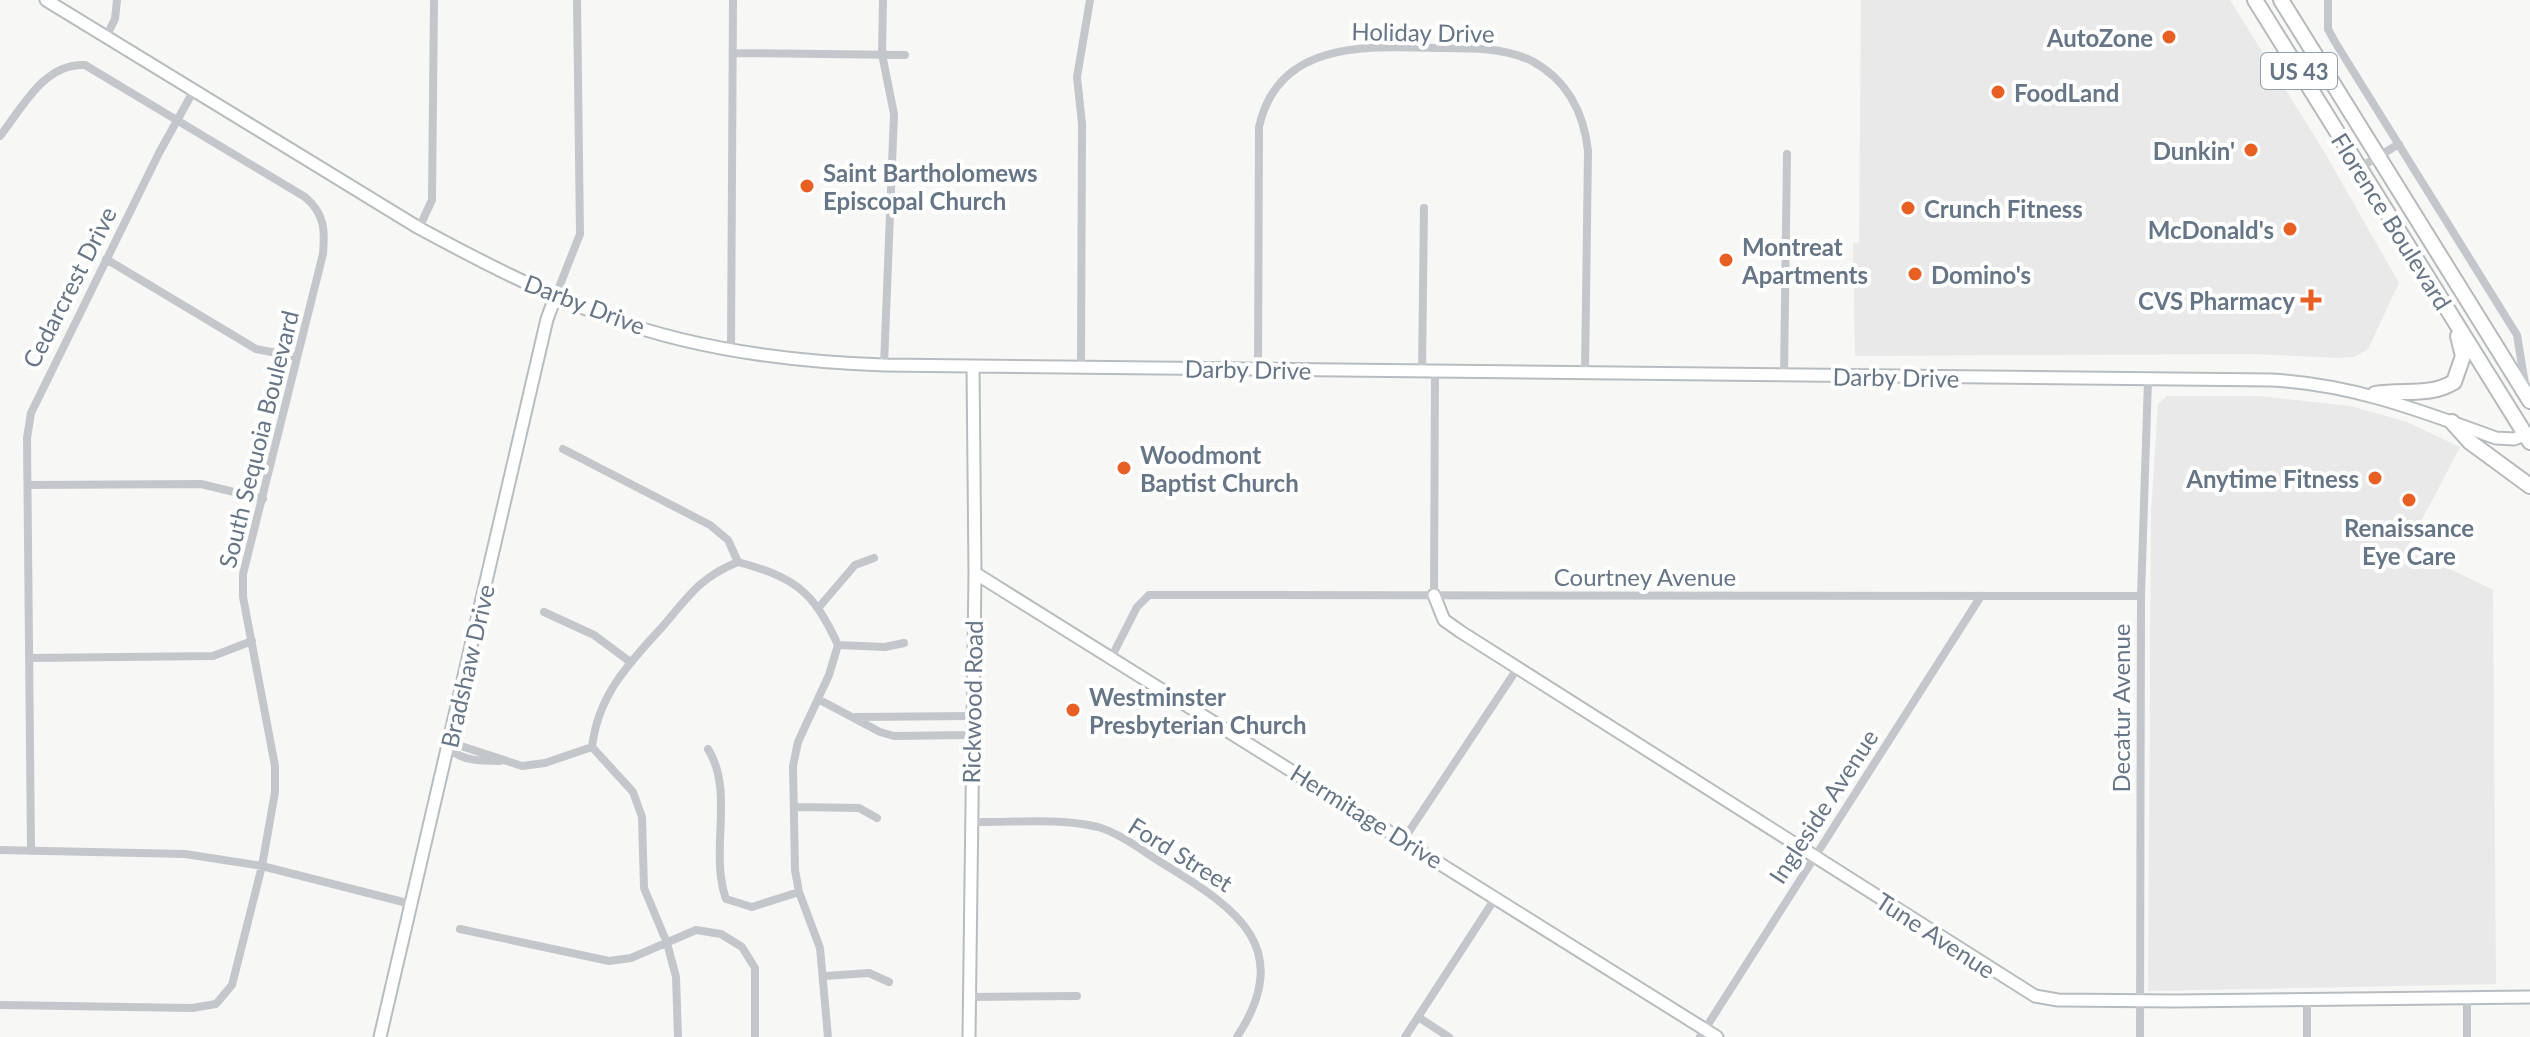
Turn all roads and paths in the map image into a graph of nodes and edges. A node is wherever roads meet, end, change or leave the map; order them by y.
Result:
1 (46, 0) edge
2 (117, 0) edge
3 (434, 0) edge
4 (577, 0) edge
5 (733, 0) edge
6 (883, 0) edge
7 (1090, 0) edge
8 (2279, 0) edge
9 (2328, 0) edge
10 (2258, 6) edge
11 (106, 37) junction
12 (733, 53) junction
13 (882, 54) junction
14 (905, 55) dead end
15 (194, 90) junction
16 (178, 119) junction
17 (0, 136) edge
18 (2399, 144) junction
19 (1787, 154) dead end
20 (2379, 156) junction
21 (2359, 168) junction
22 (1424, 208) dead end
23 (419, 228) junction
24 (106, 259) junction
25 (556, 295) junction
26 (2455, 324) junction
27 (731, 348) junction
28 (297, 357) junction
29 (884, 365) junction
30 (973, 366) junction
31 (1081, 367) junction
32 (1258, 370) junction
33 (1422, 372) junction
34 (1435, 372) junction
35 (1585, 373) junction
36 (1784, 376) junction
37 (2148, 380) junction
38 (2375, 394) junction
39 (2528, 398) edge
40 (2452, 422) junction
41 (2529, 437) edge
42 (563, 449) dead end
43 (29, 485) junction
44 (2530, 486) edge
45 (263, 499) junction
46 (874, 558) dead end
47 (738, 562) junction
48 (975, 573) junction
49 (1434, 595) junction
50 (1981, 596) junction
51 (2141, 596) junction
52 (820, 606) junction
53 (544, 612) dead end
54 (252, 641) junction
55 (904, 643) dead end
56 (838, 645) junction
57 (30, 658) junction
58 (1110, 660) junction
59 (629, 661) junction
60 (1517, 669) junction
61 (818, 699) junction
62 (971, 716) junction
63 (855, 717) junction
64 (971, 735) junction
65 (592, 747) junction
66 (448, 748) junction
67 (708, 749) dead end
68 (795, 807) junction
69 (877, 818) dead end
70 (970, 822) junction
71 (1404, 839) junction
72 (0, 850) edge
73 (31, 851) junction
74 (1815, 855) junction
75 (262, 866) junction
76 (799, 892) junction
77 (1496, 897) junction
78 (411, 904) junction
79 (460, 929) dead end
80 (667, 943) junction
81 (825, 976) junction
82 (889, 982) dead end
83 (1077, 996) dead end
84 (970, 997) junction
85 (2530, 997) edge
86 (2467, 998) junction
87 (2307, 999) junction
88 (2140, 1000) junction
89 (0, 1005) edge
90 (1418, 1017) junction
91 (1702, 1033) edge
92 (380, 1037) edge
93 (678, 1037) edge
94 (755, 1037) edge
95 (828, 1037) edge
96 (969, 1037) edge
97 (1237, 1037) edge
98 (1405, 1037) edge
99 (1449, 1037) edge
100 (1717, 1037) edge
101 (2140, 1037) edge
102 (2307, 1037) edge
103 (2467, 1037) edge

1 - 11 main road, Darby Drive
2 - 11 street
3 - 23 street
4 - 25 street
5 - 12 street
6 - 13 street
7 - 31 street
8 - 10 main road
8 - 20 highway, Florence Boulevard / US 43
9 - 18 street
10 - 21 highway, Florence Boulevard / US 43
11 - 15 main road, Darby Drive
12 - 13 street
12 - 27 street
13 - 14 street
13 - 29 street
15 - 16 street, Cedarcrest Drive
15 - 23 main road, Darby Drive
16 - 17 street, South Sequoia Boulevard
16 - 24 street, Cedarcrest Drive
16 - 28 street, South Sequoia Boulevard
18 - 20 street
18 - 39 street
19 - 36 street
20 - 21 street
20 - 39 highway, Florence Boulevard / US 43
21 - 26 highway, Florence Boulevard / US 43
22 - 33 street
23 - 25 main road, Darby Drive
24 - 28 street
24 - 43 street, Cedarcrest Drive
25 - 27 main road, Darby Drive
25 - 66 main road, Bradshaw Drive
26 - 38 highway
26 - 41 highway, Florence Boulevard / US 43
27 - 29 main road, Darby Drive
28 - 45 street, South Sequoia Boulevard
29 - 30 main road, Darby Drive
30 - 31 main road, Darby Drive
30 - 48 main road, Rickwood Road
31 - 32 main road, Darby Drive
32 - 33 main road, Darby Drive
32 - 35 street, Holiday Drive
33 - 34 main road, Darby Drive
34 - 35 main road, Darby Drive
34 - 49 street
35 - 36 main road, Darby Drive
36 - 37 main road, Darby Drive
37 - 38 main road, Darby Drive
37 - 51 street, Decatur Avenue
38 - 40 main road, Darby Drive
40 - 41 main road, Darby Drive
40 - 44 highway
42 - 47 street
43 - 45 street
43 - 57 street, Cedarcrest Drive
45 - 54 street, South Sequoia Boulevard
46 - 52 street
47 - 52 street
47 - 59 street
48 - 58 main road, Hermitage Drive
48 - 62 main road, Rickwood Road
49 - 50 street, Courtney Avenue
49 - 58 street, Courtney Avenue
49 - 60 main road, Tune Avenue
50 - 51 street, Courtney Avenue
50 - 74 street, Ingleside Avenue
51 - 88 street, Decatur Avenue
52 - 56 street
53 - 59 street
54 - 57 street
54 - 75 street, South Sequoia Boulevard
55 - 56 street
56 - 61 street
57 - 73 street, Cedarcrest Drive
58 - 71 main road, Hermitage Drive
59 - 65 street
60 - 71 street
60 - 74 main road, Tune Avenue
61 - 63 street
61 - 68 street
62 - 63 street
62 - 64 main road, Rickwood Road
63 - 64 street
64 - 70 main road, Rickwood Road
65 - 66 street
65 - 80 street
66 - 78 main road, Bradshaw Drive
67 - 76 street
68 - 69 street
68 - 76 street
70 - 84 main road, Rickwood Road
70 - 97 street, Ford Street
71 - 77 main road, Hermitage Drive
72 - 73 street
73 - 75 street
74 - 88 main road, Tune Avenue
74 - 91 street, Ingleside Avenue
75 - 78 street
75 - 89 street, South Sequoia Boulevard
76 - 81 street
77 - 90 street
77 - 91 main road, Hermitage Drive
78 - 92 main road, Bradshaw Drive
79 - 80 street
80 - 93 street
80 - 94 street
81 - 82 street
81 - 95 street
83 - 84 street
84 - 96 main road, Rickwood Road
85 - 86 main road, Tune Avenue
86 - 87 main road, Tune Avenue
86 - 103 street
87 - 88 main road, Tune Avenue
87 - 102 street
88 - 101 street, Decatur Avenue
90 - 98 street
90 - 99 street
91 - 100 main road, Hermitage Drive

